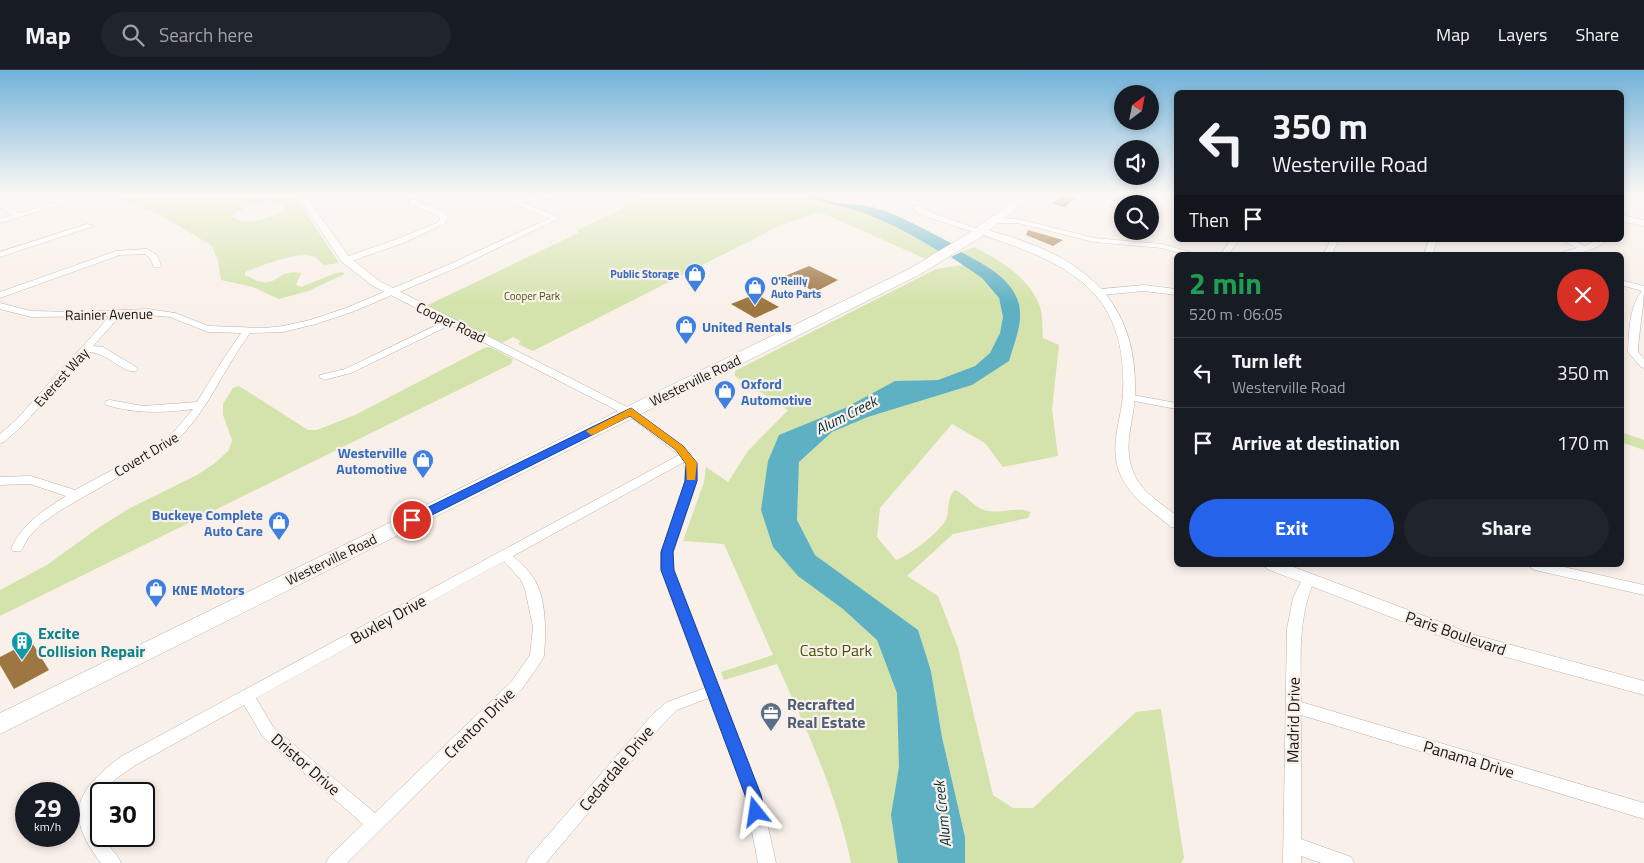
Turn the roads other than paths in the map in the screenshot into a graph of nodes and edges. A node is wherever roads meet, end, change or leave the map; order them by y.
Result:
1 (74, 231) edge
2 (326, 231) edge
3 (423, 231) edge
4 (528, 231) edge
5 (979, 231) edge
6 (1060, 231) edge
7 (982, 232) junction
8 (1570, 242) edge
9 (1599, 242) edge
10 (1585, 249) junction
11 (1185, 252) edge
12 (1570, 252) edge
13 (0, 255) edge
14 (346, 260) junction
15 (157, 265) dead end
16 (1624, 283) edge
17 (389, 291) junction
18 (1644, 291) edge
19 (1102, 292) junction
20 (1174, 292) edge
21 (0, 295) edge
22 (0, 306) edge
23 (119, 312) junction
24 (449, 322) junction
25 (248, 330) junction
26 (86, 349) junction
27 (1644, 365) edge
28 (133, 369) dead end
29 (324, 377) dead end
30 (1128, 397) junction
31 (110, 403) dead end
32 (200, 405) junction
33 (1174, 406) edge
34 (631, 412) junction
35 (0, 440) edge
36 (686, 456) junction
37 (0, 481) edge
38 (77, 495) junction
39 (1174, 521) edge
40 (17, 548) dead end
41 (505, 555) junction
42 (1277, 567) edge
43 (1543, 567) edge
44 (1309, 579) junction
45 (1644, 590) edge
46 (1644, 688) edge
47 (712, 691) junction
48 (247, 696) junction
49 (1294, 706) junction
50 (0, 724) edge
51 (1644, 811) edge
52 (376, 824) junction
53 (1293, 845) junction
54 (112, 863) edge
55 (335, 863) edge
56 (535, 863) edge
57 (767, 863) edge
58 (1292, 863) edge
59 (1345, 863) edge

1 - 13 street
2 - 14 street, Cooper Road
3 - 14 street
4 - 17 street, Rainier Avenue
5 - 7 street
6 - 11 street
7 - 19 street
7 - 34 main road, Westerville Road
8 - 10 street
9 - 10 street
10 - 12 street
14 - 17 street, Cooper Road
15 - 21 street
16 - 18 street
17 - 24 street, Cooper Road
17 - 25 street, Rainier Avenue
18 - 27 street
19 - 20 street
19 - 30 street
22 - 23 street, Rainier Avenue
23 - 25 street, Rainier Avenue
23 - 26 street, Everest Way
24 - 29 street
24 - 34 street, Cooper Road
25 - 32 street, Covert Drive
26 - 28 street
26 - 35 street, Everest Way
30 - 33 street
30 - 39 street
31 - 32 street
32 - 38 street, Covert Drive
34 - 36 street
34 - 50 main road, Westerville Road
36 - 41 street, Buxley Drive
36 - 47 street
37 - 38 street
38 - 40 street, Covert Drive
41 - 48 street, Buxley Drive
41 - 52 street, Crenton Drive
42 - 44 street, Paris Boulevard
43 - 45 street
44 - 46 street, Paris Boulevard
44 - 49 street, Madrid Drive
47 - 56 street, Cedardale Drive
47 - 57 street
48 - 52 street, Dristor Drive
48 - 54 street, Buxley Drive
49 - 51 street, Panama Drive
49 - 53 street, Madrid Drive
52 - 55 street, Crenton Drive
53 - 58 street, Madrid Drive
53 - 59 street

